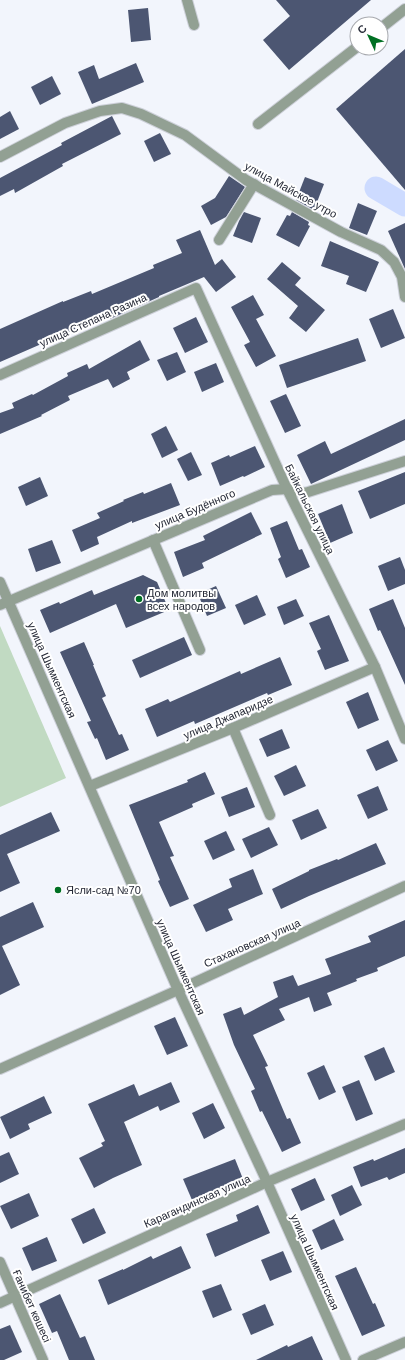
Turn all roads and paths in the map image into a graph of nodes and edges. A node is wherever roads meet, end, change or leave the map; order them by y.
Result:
1 (187, 0) edge
2 (405, 10) edge
3 (389, 22) edge
4 (194, 25) dead end
5 (349, 53) edge
6 (258, 124) dead end
7 (0, 157) edge
8 (254, 184) junction
9 (219, 240) dead end
10 (196, 288) joint
11 (405, 298) edge
12 (0, 375) edge
13 (405, 461) edge
14 (286, 489) junction
15 (153, 540) junction
16 (0, 582) edge
17 (4, 603) edge
18 (200, 650) dead end
19 (375, 667) junction
20 (233, 728) junction
21 (405, 739) edge
22 (90, 786) junction
23 (270, 815) dead end
24 (405, 886) edge
25 (178, 990) junction
26 (0, 1069) edge
27 (405, 1124) edge
28 (267, 1182) junction
29 (0, 1262) edge
30 (15, 1297) junction
31 (0, 1304) edge
32 (405, 1342) edge
33 (43, 1360) edge
34 (346, 1360) edge
35 (364, 1360) edge

1 - 4 street
2 - 3 street
5 - 6 street
7 - 8 street, улица Майское утро
8 - 9 street
8 - 11 street, улица Майское утро
10 - 12 street, улица Степана Разина
10 - 14 street, Байкальская улица
13 - 14 street, улица Будённого
14 - 15 street, улица Будённого
14 - 19 street, Байкальская улица
15 - 17 street, улица Будённого
15 - 18 street
16 - 17 street, улица Шымкентская
17 - 22 street, улица Шымкентская
19 - 20 street, улица Джапаридзе
19 - 21 street, Байкальская улица
20 - 22 street, улица Джапаридзе
20 - 23 street
22 - 25 street, улица Шымкентская
24 - 25 street, Стахановская улица
25 - 26 street, Стахановская улица
25 - 28 street, улица Шымкентская
27 - 28 street, Карагандинская улица
28 - 30 street, Карагандинская улица
28 - 34 street, улица Шымкентская
29 - 30 street, Ғанибет көшесі
30 - 31 street, Карагандинская улица
30 - 33 street, Ғанибет көшесі
32 - 35 street

